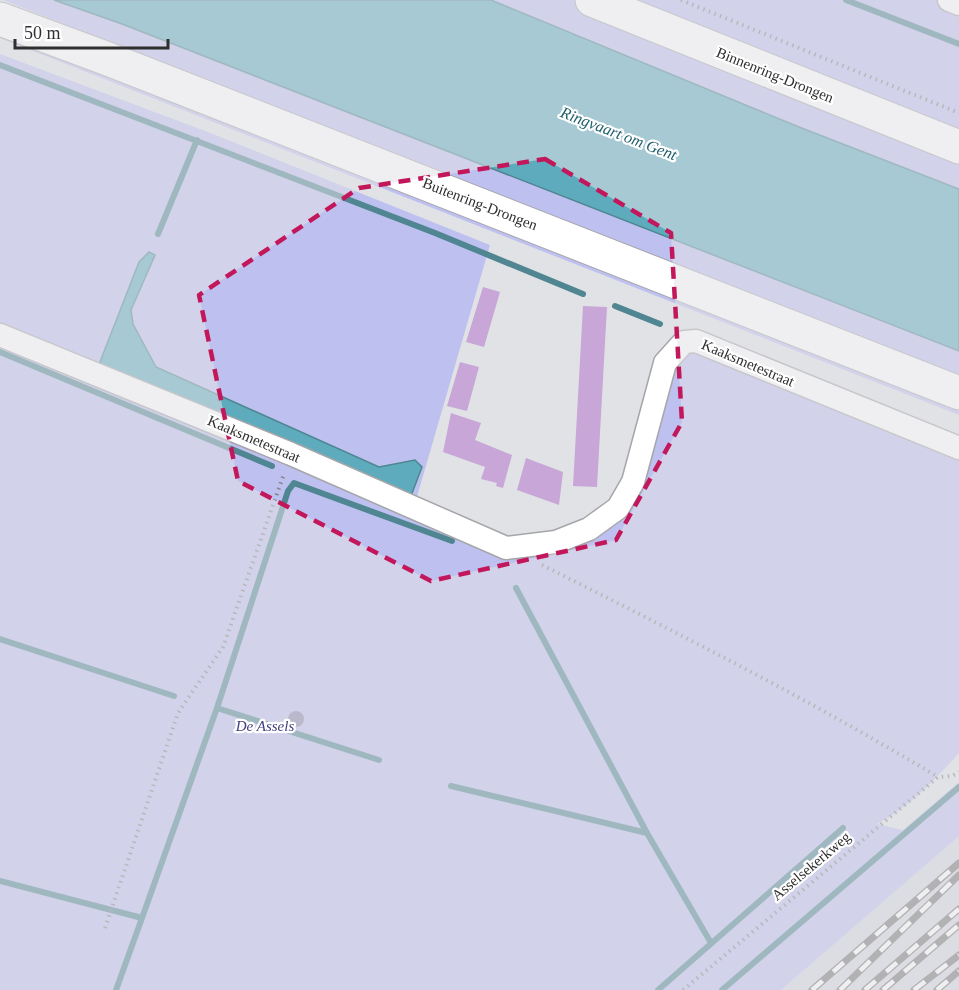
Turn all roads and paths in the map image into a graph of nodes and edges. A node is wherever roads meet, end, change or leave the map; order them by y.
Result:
1 (592, 0) edge
2 (681, 0) edge
3 (949, 0) edge
4 (959, 4) edge
5 (0, 19) edge
6 (959, 113) edge
7 (959, 147) edge
8 (0, 335) edge
9 (959, 393) edge
10 (959, 448) edge
11 (291, 454) junction
12 (506, 548) junction
13 (959, 772) edge
14 (938, 777) junction
15 (105, 928) dead end
16 (683, 990) edge

1 - 7 highway, Binnenring-Drongen
2 - 6 path
3 - 4 street
5 - 9 highway, Buitenring-Drongen
8 - 11 street, Kaaksmetestraat
10 - 12 street, Kaaksmetestraat
11 - 12 street, Kaaksmetestraat
11 - 15 path
12 - 14 path
13 - 14 path, Asselsekerkweg
14 - 16 path, Asselsekerkweg

